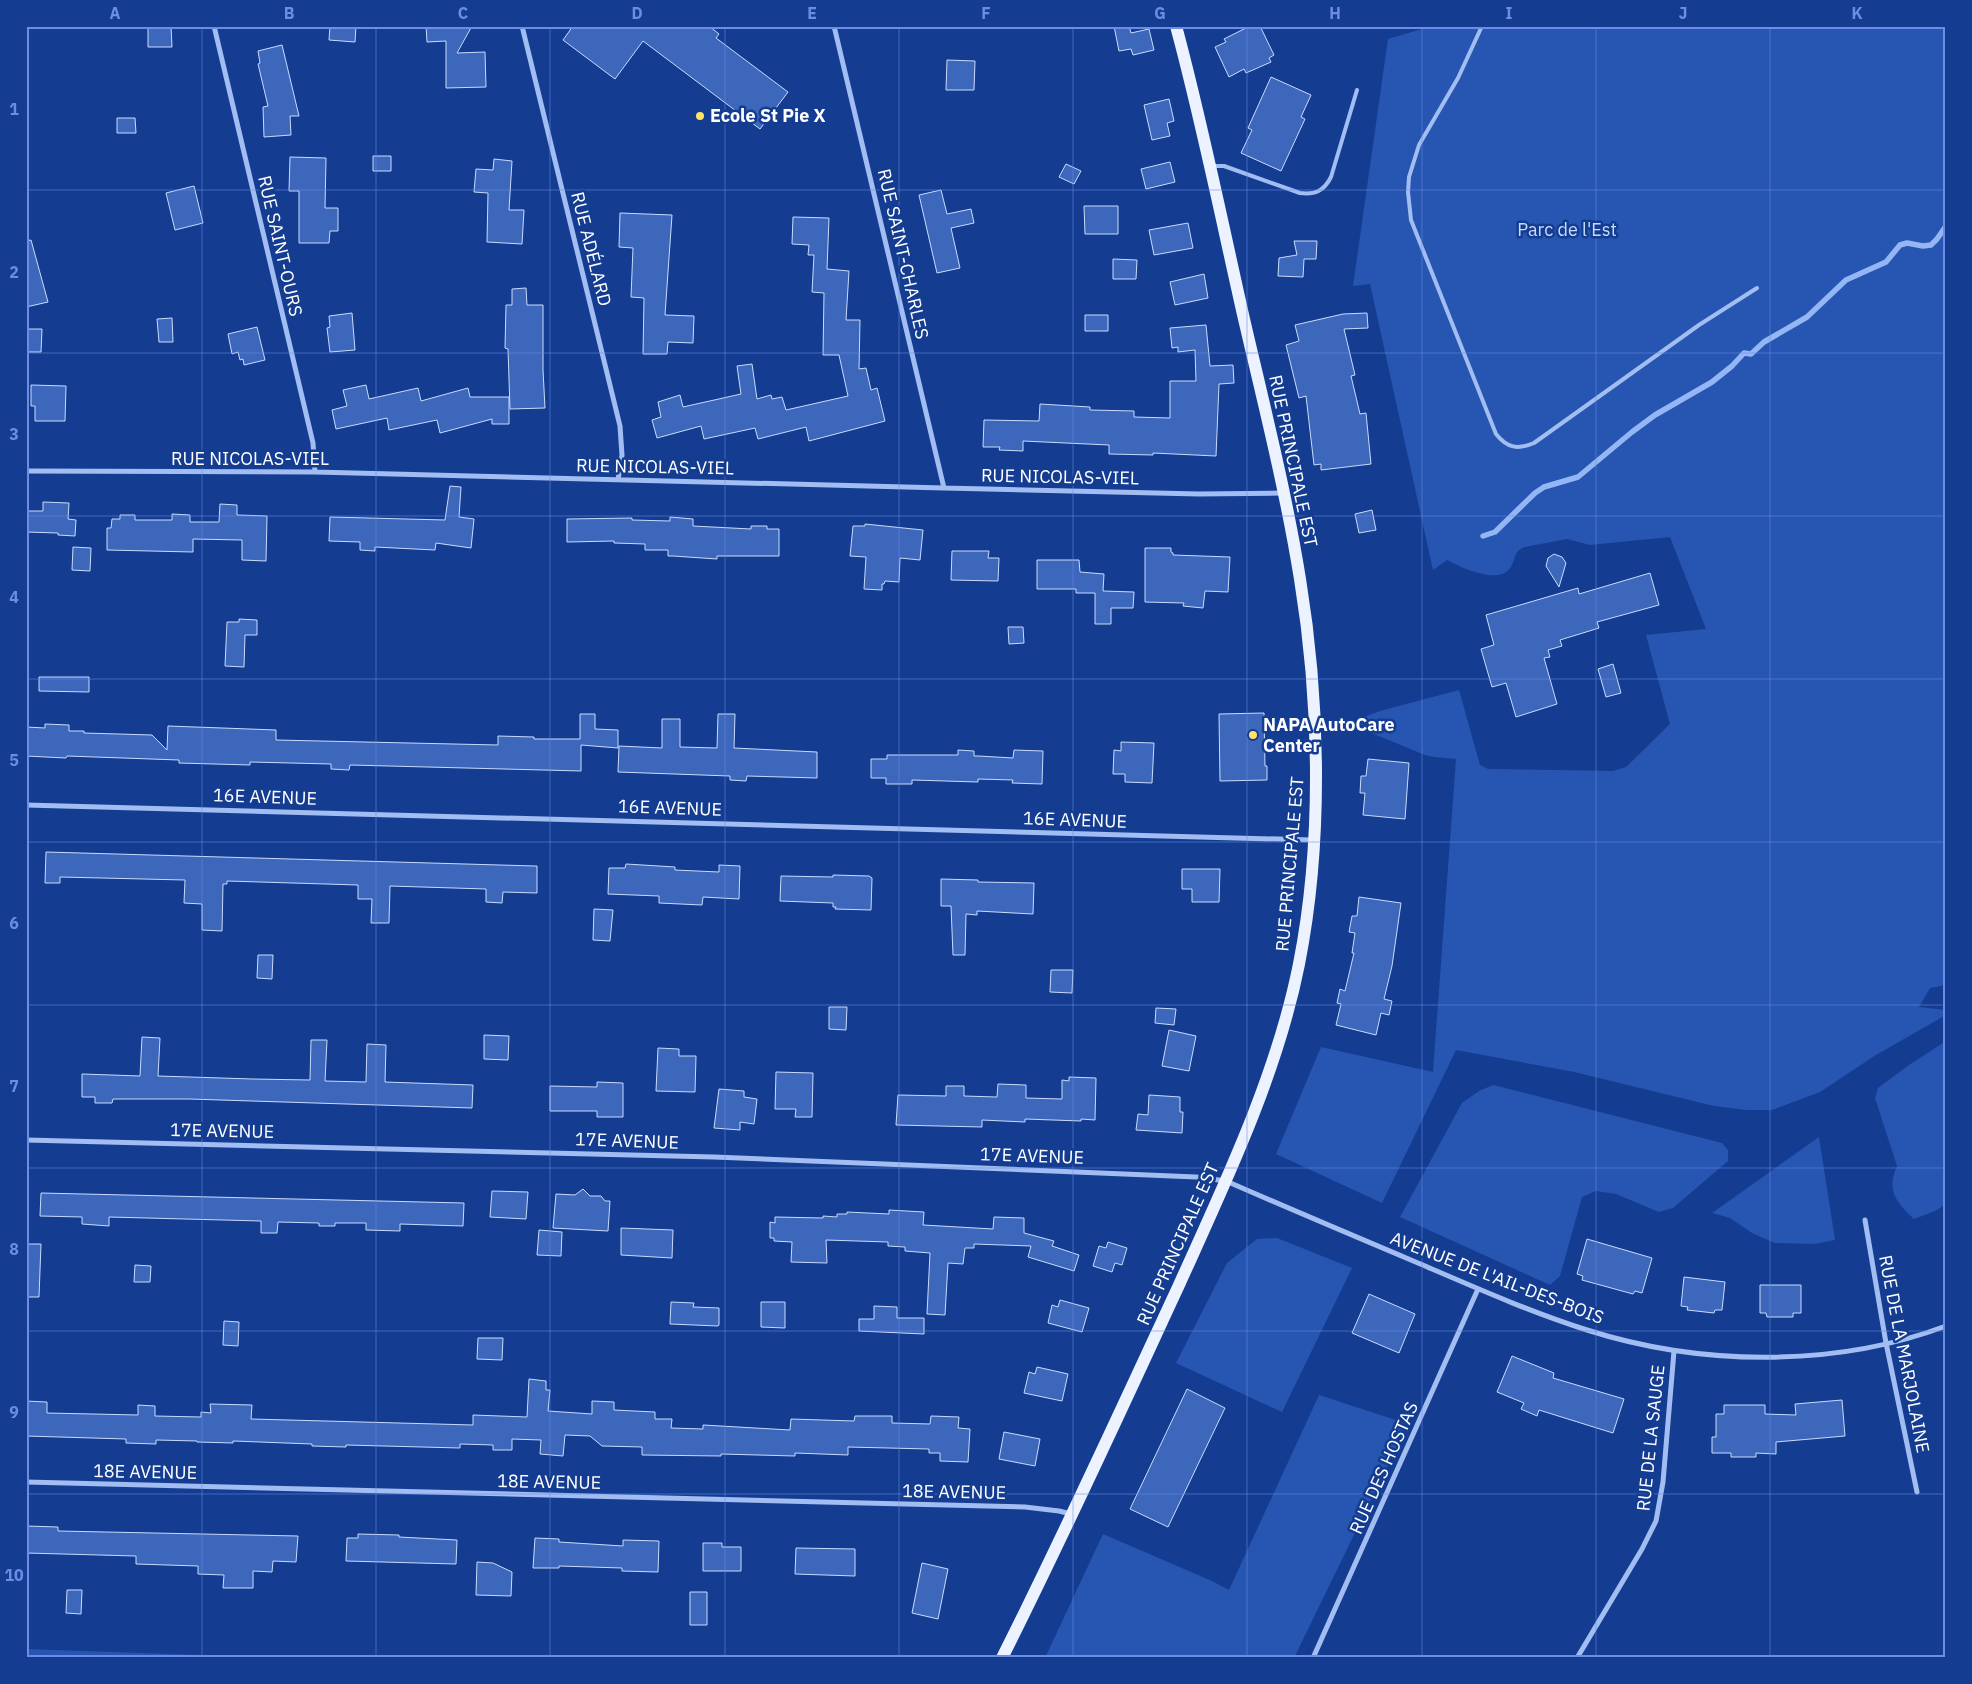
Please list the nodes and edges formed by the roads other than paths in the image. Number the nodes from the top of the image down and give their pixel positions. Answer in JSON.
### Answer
{"nodes":[{"id":1,"x":214,"y":26,"type":"edge"},
{"id":2,"x":522,"y":26,"type":"edge"},
{"id":3,"x":834,"y":26,"type":"edge"},
{"id":4,"x":1176,"y":26,"type":"edge"},
{"id":5,"x":1482,"y":26,"type":"edge"},
{"id":6,"x":1358,"y":90,"type":"dead end"},
{"id":7,"x":1209,"y":166,"type":"junction"},
{"id":8,"x":1757,"y":288,"type":"dead end"},
{"id":9,"x":26,"y":471,"type":"edge"},
{"id":10,"x":315,"y":472,"type":"junction"},
{"id":11,"x":618,"y":480,"type":"junction"},
{"id":12,"x":944,"y":488,"type":"junction"},
{"id":13,"x":1283,"y":493,"type":"junction"},
{"id":14,"x":26,"y":805,"type":"edge"},
{"id":15,"x":1313,"y":840,"type":"junction"},
{"id":16,"x":26,"y":1140,"type":"edge"},
{"id":17,"x":1226,"y":1181,"type":"junction"},
{"id":18,"x":1865,"y":1220,"type":"dead end"},
{"id":19,"x":1478,"y":1289,"type":"junction"},
{"id":20,"x":1946,"y":1326,"type":"edge"},
{"id":21,"x":1886,"y":1343,"type":"junction"},
{"id":22,"x":1674,"y":1351,"type":"junction"},
{"id":23,"x":26,"y":1482,"type":"edge"},
{"id":24,"x":1918,"y":1492,"type":"dead end"},
{"id":25,"x":1071,"y":1514,"type":"junction"},
{"id":26,"x":1002,"y":1658,"type":"edge"},
{"id":27,"x":1313,"y":1658,"type":"edge"},
{"id":28,"x":1577,"y":1658,"type":"edge"}],
"edges":[{"from":1,"to":10,"type":"street","name":"RUE SAINT-OURS"},
{"from":2,"to":11,"type":"street","name":"RUE ADÉLARD"},
{"from":3,"to":12,"type":"street","name":"RUE SAINT-CHARLES"},
{"from":4,"to":7,"type":"main road","name":"RUE PRINCIPALE EST"},
{"from":5,"to":8,"type":"lane"},
{"from":6,"to":7,"type":"lane"},
{"from":7,"to":13,"type":"main road","name":"RUE PRINCIPALE EST"},
{"from":9,"to":10,"type":"street","name":"RUE NICOLAS-VIEL"},
{"from":10,"to":11,"type":"street","name":"RUE NICOLAS-VIEL"},
{"from":11,"to":12,"type":"street","name":"RUE NICOLAS-VIEL"},
{"from":12,"to":13,"type":"street","name":"RUE NICOLAS-VIEL"},
{"from":13,"to":15,"type":"main road","name":"RUE PRINCIPALE EST"},
{"from":14,"to":15,"type":"street","name":"16E AVENUE"},
{"from":15,"to":17,"type":"main road","name":"RUE PRINCIPALE EST"},
{"from":16,"to":17,"type":"street","name":"17E AVENUE"},
{"from":17,"to":19,"type":"street","name":"AVENUE DE L'AIL-DES-BOIS"},
{"from":17,"to":25,"type":"main road","name":"RUE PRINCIPALE EST"},
{"from":18,"to":21,"type":"street","name":"RUE DE LA MARJOLAINE"},
{"from":19,"to":22,"type":"street","name":"AVENUE DE L'AIL-DES-BOIS"},
{"from":19,"to":27,"type":"street","name":"RUE DES HOSTAS"},
{"from":20,"to":21,"type":"street","name":"AVENUE DE L'AIL-DES-BOIS"},
{"from":21,"to":22,"type":"street","name":"AVENUE DE L'AIL-DES-BOIS"},
{"from":21,"to":24,"type":"street","name":"RUE DE LA MARJOLAINE"},
{"from":22,"to":28,"type":"street","name":"RUE DE LA SAUGE"},
{"from":23,"to":25,"type":"street","name":"18E AVENUE"},
{"from":25,"to":26,"type":"main road","name":"RUE PRINCIPALE EST"}]}
